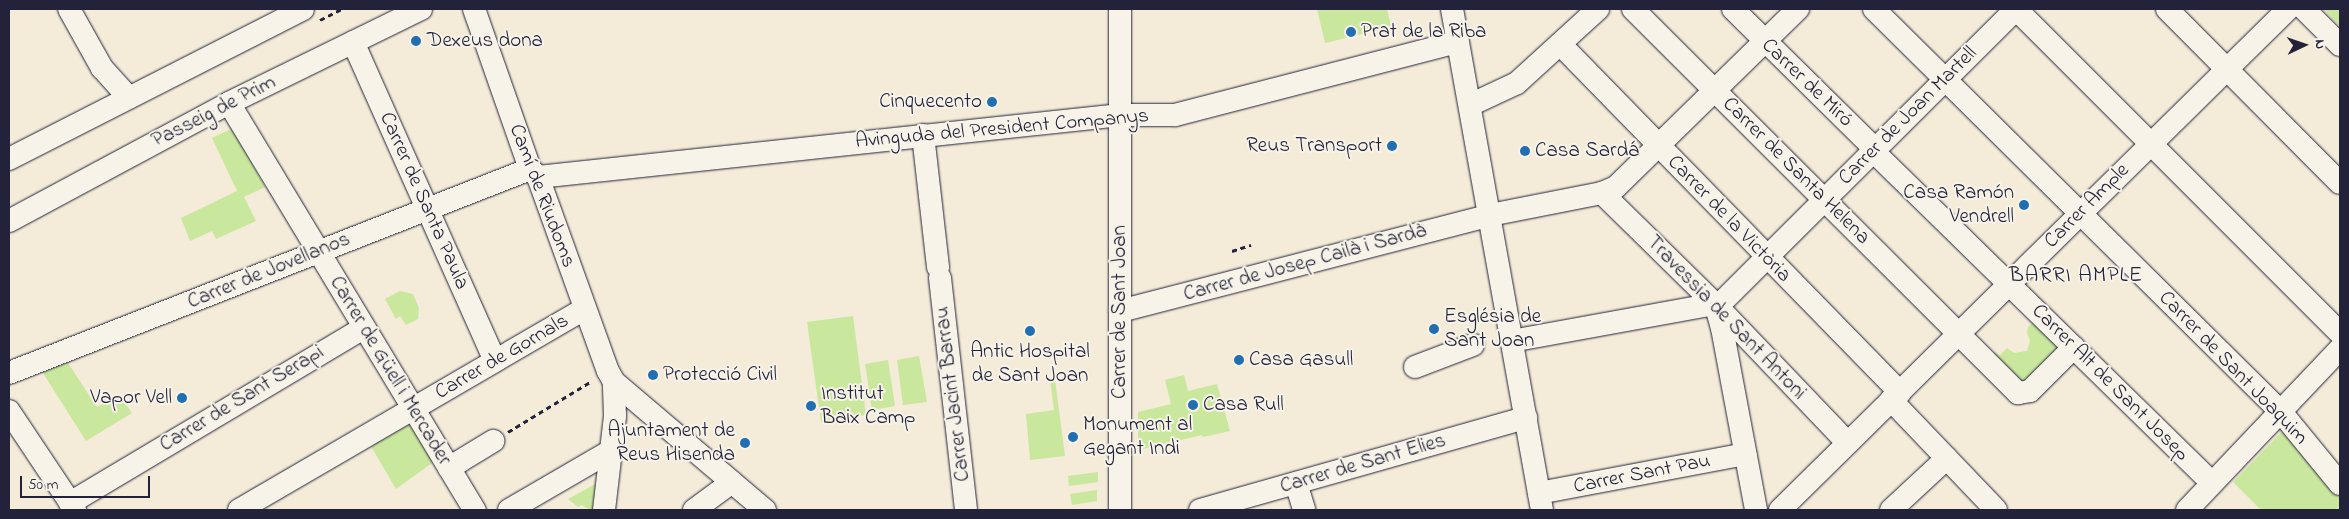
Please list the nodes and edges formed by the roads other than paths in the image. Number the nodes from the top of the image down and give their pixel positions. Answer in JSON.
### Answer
{"nodes":[{"id":1,"x":69,"y":9,"type":"edge"},
{"id":2,"x":303,"y":9,"type":"edge"},
{"id":3,"x":421,"y":9,"type":"edge"},
{"id":4,"x":474,"y":9,"type":"edge"},
{"id":5,"x":1120,"y":9,"type":"edge"},
{"id":6,"x":1452,"y":9,"type":"edge"},
{"id":7,"x":1598,"y":9,"type":"edge"},
{"id":8,"x":1633,"y":9,"type":"edge"},
{"id":9,"x":1732,"y":9,"type":"edge"},
{"id":10,"x":1798,"y":9,"type":"edge"},
{"id":11,"x":1874,"y":9,"type":"edge"},
{"id":12,"x":2016,"y":9,"type":"edge"},
{"id":13,"x":2167,"y":9,"type":"edge"},
{"id":14,"x":2288,"y":9,"type":"edge"},
{"id":15,"x":2304,"y":9,"type":"edge"},
{"id":16,"x":277,"y":15,"type":"edge"},
{"id":17,"x":353,"y":42,"type":"junction"},
{"id":18,"x":1458,"y":42,"type":"junction"},
{"id":19,"x":1765,"y":42,"type":"junction"},
{"id":20,"x":1560,"y":44,"type":"junction"},
{"id":21,"x":2340,"y":45,"type":"edge"},
{"id":22,"x":2227,"y":69,"type":"junction"},
{"id":23,"x":1946,"y":79,"type":"junction"},
{"id":24,"x":1715,"y":91,"type":"junction"},
{"id":25,"x":129,"y":98,"type":"junction"},
{"id":26,"x":229,"y":103,"type":"junction"},
{"id":27,"x":1470,"y":106,"type":"junction"},
{"id":28,"x":1121,"y":115,"type":"junction"},
{"id":29,"x":923,"y":135,"type":"junction"},
{"id":30,"x":2151,"y":143,"type":"junction"},
{"id":31,"x":1659,"y":147,"type":"junction"},
{"id":32,"x":1873,"y":151,"type":"junction"},
{"id":33,"x":9,"y":159,"type":"edge"},
{"id":34,"x":534,"y":173,"type":"junction"},
{"id":35,"x":2340,"y":183,"type":"edge"},
{"id":36,"x":1602,"y":193,"type":"junction"},
{"id":37,"x":1825,"y":198,"type":"junction"},
{"id":38,"x":427,"y":208,"type":"junction"},
{"id":39,"x":2081,"y":212,"type":"junction"},
{"id":40,"x":1490,"y":215,"type":"junction"},
{"id":41,"x":9,"y":220,"type":"edge"},
{"id":42,"x":318,"y":252,"type":"junction"},
{"id":43,"x":1766,"y":257,"type":"junction"},
{"id":44,"x":2009,"y":283,"type":"junction"},
{"id":45,"x":1715,"y":304,"type":"junction"},
{"id":46,"x":585,"y":309,"type":"junction"},
{"id":47,"x":1120,"y":311,"type":"junction"},
{"id":48,"x":364,"y":328,"type":"junction"},
{"id":49,"x":1959,"y":332,"type":"junction"},
{"id":50,"x":2340,"y":333,"type":"edge"},
{"id":51,"x":1512,"y":341,"type":"junction"},
{"id":52,"x":1473,"y":345,"type":"dead end"},
{"id":53,"x":2074,"y":347,"type":"junction"},
{"id":54,"x":2340,"y":349,"type":"edge"},
{"id":55,"x":495,"y":360,"type":"junction"},
{"id":56,"x":1415,"y":367,"type":"dead end"},
{"id":57,"x":9,"y":373,"type":"edge"},
{"id":58,"x":611,"y":377,"type":"junction"},
{"id":59,"x":1895,"y":396,"type":"junction"},
{"id":60,"x":413,"y":409,"type":"junction"},
{"id":61,"x":9,"y":411,"type":"edge"},
{"id":62,"x":2281,"y":412,"type":"junction"},
{"id":63,"x":1526,"y":418,"type":"junction"},
{"id":64,"x":493,"y":441,"type":"road end"},
{"id":65,"x":1848,"y":443,"type":"junction"},
{"id":66,"x":612,"y":450,"type":"junction"},
{"id":67,"x":1745,"y":454,"type":"junction"},
{"id":68,"x":1947,"y":458,"type":"junction"},
{"id":69,"x":449,"y":468,"type":"junction"},
{"id":70,"x":732,"y":482,"type":"junction"},
{"id":71,"x":2212,"y":483,"type":"junction"},
{"id":72,"x":1296,"y":484,"type":"junction"},
{"id":73,"x":2340,"y":484,"type":"edge"},
{"id":74,"x":1540,"y":506,"type":"edge"},
{"id":75,"x":73,"y":507,"type":"edge"},
{"id":76,"x":239,"y":510,"type":"edge"},
{"id":77,"x":475,"y":510,"type":"edge"},
{"id":78,"x":509,"y":510,"type":"edge"},
{"id":79,"x":604,"y":510,"type":"edge"},
{"id":80,"x":694,"y":510,"type":"edge"},
{"id":81,"x":765,"y":510,"type":"edge"},
{"id":82,"x":966,"y":510,"type":"edge"},
{"id":83,"x":1117,"y":510,"type":"edge"},
{"id":84,"x":1200,"y":510,"type":"edge"},
{"id":85,"x":1304,"y":510,"type":"edge"},
{"id":86,"x":1756,"y":510,"type":"edge"},
{"id":87,"x":1780,"y":510,"type":"edge"},
{"id":88,"x":1891,"y":510,"type":"edge"},
{"id":89,"x":1996,"y":510,"type":"edge"},
{"id":90,"x":2187,"y":510,"type":"edge"}],
"edges":[{"from":1,"to":25,"type":"street"},
{"from":2,"to":16,"type":"street"},
{"from":3,"to":17,"type":"street","name":"Passeig de Prim"},
{"from":4,"to":34,"type":"street","name":"Camí de Riudoms"},
{"from":5,"to":28,"type":"street","name":"Carrer de Sant Joan"},
{"from":6,"to":18,"type":"street"},
{"from":7,"to":20,"type":"street"},
{"from":8,"to":24,"type":"street","name":"Carrer de Santa Helena"},
{"from":9,"to":19,"type":"street","name":"Carrer de Miró"},
{"from":10,"to":19,"type":"street","name":"Carrer de Josep Cailà i Sardà"},
{"from":11,"to":23,"type":"street","name":"Carrer de Sant Joaquim"},
{"from":12,"to":23,"type":"street","name":"Carrer de Joan Martell"},
{"from":12,"to":30,"type":"street"},
{"from":13,"to":22,"type":"street"},
{"from":14,"to":22,"type":"street","name":"Carrer Ample"},
{"from":15,"to":21,"type":"street"},
{"from":16,"to":25,"type":"street"},
{"from":17,"to":26,"type":"street","name":"Passeig de Prim"},
{"from":17,"to":38,"type":"street","name":"Carrer de Santa Paula"},
{"from":18,"to":27,"type":"street"},
{"from":18,"to":28,"type":"street","name":"Avinguda del President Companys"},
{"from":19,"to":24,"type":"street","name":"Carrer de Josep Cailà i Sardà"},
{"from":19,"to":32,"type":"street","name":"Carrer de Miró"},
{"from":20,"to":27,"type":"street"},
{"from":20,"to":31,"type":"street","name":"Carrer de la Victòria"},
{"from":22,"to":30,"type":"street","name":"Carrer Ample"},
{"from":22,"to":35,"type":"street"},
{"from":23,"to":32,"type":"street","name":"Carrer de Joan Martell"},
{"from":23,"to":39,"type":"street","name":"Carrer de Sant Joaquim"},
{"from":24,"to":31,"type":"street","name":"Carrer de Josep Cailà i Sardà"},
{"from":24,"to":37,"type":"street","name":"Carrer de Santa Helena"},
{"from":25,"to":33,"type":"street"},
{"from":26,"to":41,"type":"street","name":"Passeig de Prim"},
{"from":26,"to":42,"type":"street","name":"Carrer de Güell i Mercader"},
{"from":27,"to":40,"type":"street"},
{"from":28,"to":29,"type":"street","name":"Avinguda del President Companys"},
{"from":28,"to":47,"type":"street","name":"Carrer de Sant Joan"},
{"from":29,"to":34,"type":"street","name":"Avinguda del President Companys"},
{"from":29,"to":82,"type":"street","name":"Carrer Jacint Barrau"},
{"from":30,"to":39,"type":"street","name":"Carrer Ample"},
{"from":30,"to":50,"type":"street"},
{"from":31,"to":36,"type":"street","name":"Carrer de Josep Cailà i Sardà"},
{"from":31,"to":43,"type":"street","name":"Carrer de la Victòria"},
{"from":32,"to":37,"type":"street","name":"Carrer de Joan Martell"},
{"from":32,"to":44,"type":"street","name":"Carrer de Miró"},
{"from":34,"to":38,"type":"street","name":"Carrer de Jovellanos"},
{"from":34,"to":46,"type":"street","name":"Camí de Riudoms"},
{"from":36,"to":40,"type":"street","name":"Carrer de Josep Cailà i Sardà"},
{"from":36,"to":45,"type":"street","name":"Travessia de Sant Antoni"},
{"from":37,"to":43,"type":"street","name":"Carrer de Joan Martell"},
{"from":37,"to":49,"type":"street","name":"Carrer de Santa Helena"},
{"from":38,"to":42,"type":"street","name":"Carrer de Jovellanos"},
{"from":38,"to":55,"type":"street","name":"Carrer de Santa Paula"},
{"from":39,"to":44,"type":"street","name":"Carrer Ample"},
{"from":39,"to":62,"type":"street","name":"Carrer de Sant Joaquim"},
{"from":40,"to":47,"type":"street","name":"Carrer de Josep Cailà i Sardà"},
{"from":40,"to":51,"type":"street"},
{"from":42,"to":48,"type":"street","name":"Carrer de Güell i Mercader"},
{"from":42,"to":57,"type":"street","name":"Carrer de Jovellanos"},
{"from":43,"to":45,"type":"street","name":"Carrer de Joan Martell"},
{"from":43,"to":59,"type":"street","name":"Carrer de la Victòria"},
{"from":44,"to":49,"type":"street","name":"Carrer Ample"},
{"from":44,"to":53,"type":"street","name":"Carrer Alt de Sant Josep"},
{"from":45,"to":51,"type":"street"},
{"from":45,"to":65,"type":"street","name":"Travessia de Sant Antoni"},
{"from":45,"to":67,"type":"street"},
{"from":46,"to":55,"type":"street","name":"Carrer de Gornals"},
{"from":46,"to":58,"type":"street","name":"Camí de Riudoms"},
{"from":47,"to":83,"type":"street","name":"Carrer de Sant Joan"},
{"from":48,"to":60,"type":"street","name":"Carrer de Güell i Mercader"},
{"from":48,"to":75,"type":"street","name":"Carrer de Sant Serapi"},
{"from":49,"to":53,"type":"street","name":"Carrer de Santa Helena"},
{"from":49,"to":59,"type":"street","name":"Carrer Ample"},
{"from":51,"to":63,"type":"street"},
{"from":52,"to":56,"type":"street"},
{"from":53,"to":71,"type":"street","name":"Carrer Alt de Sant Josep"},
{"from":54,"to":62,"type":"street"},
{"from":55,"to":60,"type":"street","name":"Carrer de Gornals"},
{"from":58,"to":66,"type":"street"},
{"from":58,"to":70,"type":"street"},
{"from":59,"to":65,"type":"street","name":"Carrer Ample"},
{"from":59,"to":68,"type":"street","name":"Carrer de la Victòria"},
{"from":60,"to":69,"type":"street","name":"Carrer de Güell i Mercader"},
{"from":60,"to":76,"type":"street","name":"Carrer de Gornals"},
{"from":61,"to":75,"type":"street"},
{"from":62,"to":71,"type":"street"},
{"from":62,"to":73,"type":"street","name":"Carrer de Sant Joaquim"},
{"from":63,"to":72,"type":"street","name":"Carrer de Sant Elies"},
{"from":63,"to":74,"type":"street"},
{"from":64,"to":69,"type":"street"},
{"from":65,"to":87,"type":"street","name":"Carrer Ample"},
{"from":66,"to":78,"type":"street"},
{"from":66,"to":79,"type":"street"},
{"from":67,"to":74,"type":"street","name":"Carrer Sant Pau"},
{"from":67,"to":86,"type":"street"},
{"from":68,"to":88,"type":"street"},
{"from":68,"to":89,"type":"street","name":"Carrer de la Victòria"},
{"from":69,"to":77,"type":"street","name":"Carrer de Güell i Mercader"},
{"from":70,"to":80,"type":"street"},
{"from":70,"to":81,"type":"street"},
{"from":71,"to":90,"type":"street"},
{"from":72,"to":84,"type":"street","name":"Carrer de Sant Elies"},
{"from":72,"to":85,"type":"street"}]}
